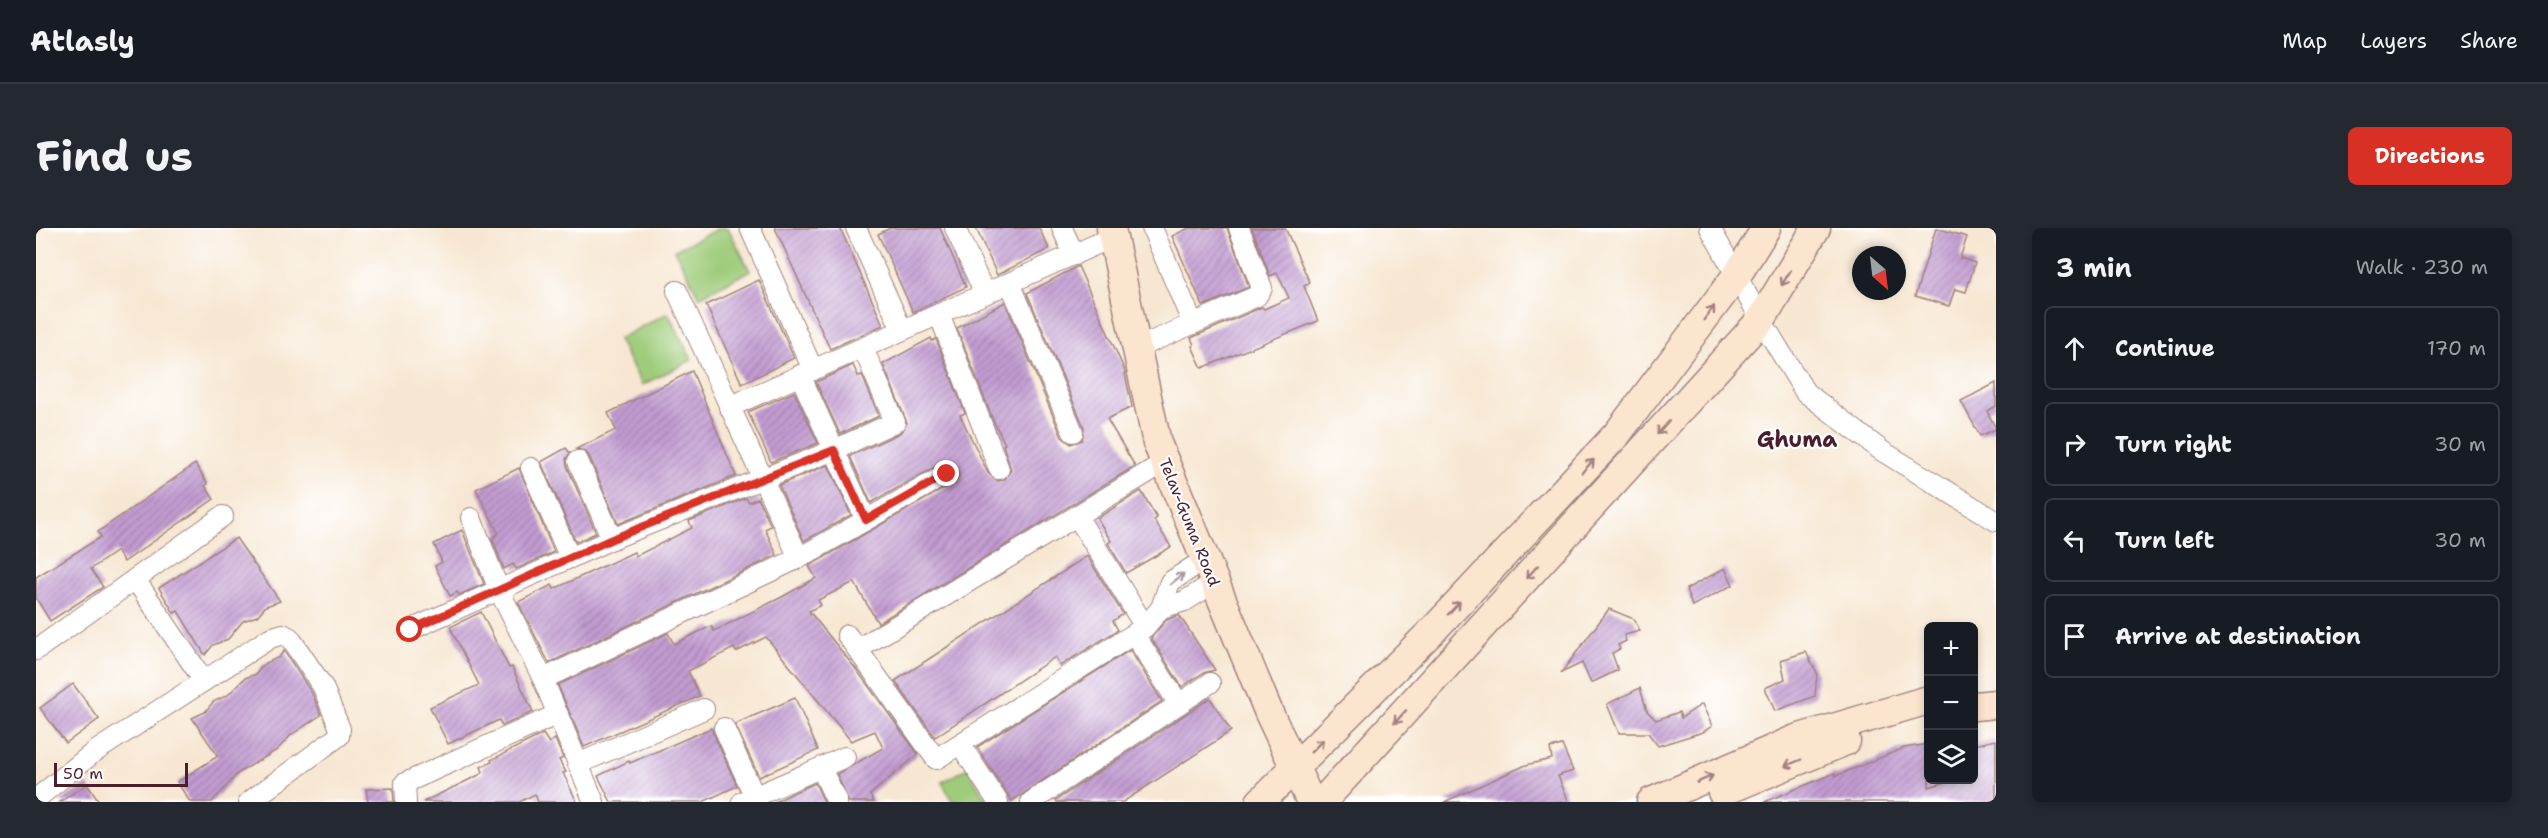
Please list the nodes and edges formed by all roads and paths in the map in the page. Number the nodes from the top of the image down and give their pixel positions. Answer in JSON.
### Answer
{"nodes":[{"id":1,"x":750,"y":228,"type":"edge"},
{"id":2,"x":856,"y":228,"type":"edge"},
{"id":3,"x":955,"y":228,"type":"edge"},
{"id":4,"x":1062,"y":228,"type":"edge"},
{"id":5,"x":1152,"y":228,"type":"edge"},
{"id":6,"x":1239,"y":228,"type":"edge"},
{"id":7,"x":1710,"y":228,"type":"edge"},
{"id":8,"x":1766,"y":228,"type":"edge"},
{"id":9,"x":1816,"y":228,"type":"edge"},
{"id":10,"x":1112,"y":233,"type":"edge"},
{"id":11,"x":1074,"y":255,"type":"junction"},
{"id":12,"x":1737,"y":275,"type":"junction"},
{"id":13,"x":1010,"y":283,"type":"junction"},
{"id":14,"x":677,"y":291,"type":"dead end"},
{"id":15,"x":986,"y":294,"type":"junction"},
{"id":16,"x":939,"y":314,"type":"junction"},
{"id":17,"x":1761,"y":320,"type":"junction"},
{"id":18,"x":1193,"y":324,"type":"junction"},
{"id":19,"x":903,"y":330,"type":"junction"},
{"id":20,"x":863,"y":348,"type":"junction"},
{"id":21,"x":1137,"y":348,"type":"junction"},
{"id":22,"x":807,"y":372,"type":"junction"},
{"id":23,"x":729,"y":406,"type":"junction"},
{"id":24,"x":1073,"y":432,"type":"dead end"},
{"id":25,"x":834,"y":450,"type":"junction"},
{"id":26,"x":578,"y":461,"type":"dead end"},
{"id":27,"x":1165,"y":462,"type":"junction"},
{"id":28,"x":531,"y":468,"type":"dead end"},
{"id":29,"x":999,"y":469,"type":"dead end"},
{"id":30,"x":947,"y":474,"type":"dead end"},
{"id":31,"x":762,"y":478,"type":"junction"},
{"id":32,"x":223,"y":516,"type":"dead end"},
{"id":33,"x":1077,"y":516,"type":"junction"},
{"id":34,"x":471,"y":518,"type":"dead end"},
{"id":35,"x":866,"y":520,"type":"junction"},
{"id":36,"x":1996,"y":521,"type":"edge"},
{"id":37,"x":612,"y":539,"type":"junction"},
{"id":38,"x":570,"y":558,"type":"junction"},
{"id":39,"x":799,"y":558,"type":"junction"},
{"id":40,"x":1210,"y":570,"type":"junction"},
{"id":41,"x":135,"y":579,"type":"junction"},
{"id":42,"x":499,"y":590,"type":"junction"},
{"id":43,"x":410,"y":630,"type":"dead end"},
{"id":44,"x":1140,"y":630,"type":"junction"},
{"id":45,"x":36,"y":650,"type":"edge"},
{"id":46,"x":543,"y":678,"type":"junction"},
{"id":47,"x":204,"y":681,"type":"junction"},
{"id":48,"x":1210,"y":683,"type":"dead end"},
{"id":49,"x":1924,"y":701,"type":"edge"},
{"id":50,"x":1179,"y":704,"type":"junction"},
{"id":51,"x":704,"y":709,"type":"dead end"},
{"id":52,"x":558,"y":714,"type":"junction"},
{"id":53,"x":1924,"y":719,"type":"edge"},
{"id":54,"x":724,"y":728,"type":"dead end"},
{"id":55,"x":960,"y":744,"type":"junction"},
{"id":56,"x":845,"y":757,"type":"dead end"},
{"id":57,"x":578,"y":764,"type":"junction"},
{"id":58,"x":821,"y":768,"type":"junction"},
{"id":59,"x":1295,"y":768,"type":"junction"},
{"id":60,"x":36,"y":799,"type":"edge"},
{"id":61,"x":751,"y":800,"type":"edge"},
{"id":62,"x":249,"y":802,"type":"edge"},
{"id":63,"x":406,"y":802,"type":"edge"},
{"id":64,"x":594,"y":802,"type":"edge"},
{"id":65,"x":837,"y":802,"type":"edge"},
{"id":66,"x":999,"y":802,"type":"edge"},
{"id":67,"x":1031,"y":802,"type":"edge"},
{"id":68,"x":1260,"y":802,"type":"edge"},
{"id":69,"x":1311,"y":802,"type":"edge"},
{"id":70,"x":1323,"y":802,"type":"edge"},
{"id":71,"x":1651,"y":802,"type":"edge"},
{"id":72,"x":1699,"y":802,"type":"edge"}],
"edges":[{"from":1,"to":22,"type":"street"},
{"from":2,"to":19,"type":"street"},
{"from":3,"to":15,"type":"street"},
{"from":4,"to":11,"type":"street"},
{"from":5,"to":18,"type":"street"},
{"from":6,"to":18,"type":"street"},
{"from":7,"to":12,"type":"street"},
{"from":8,"to":12,"type":"street"},
{"from":9,"to":17,"type":"street","one_way":true},
{"from":10,"to":11,"type":"street"},
{"from":10,"to":21,"type":"street","name":"Telav-Guma Road"},
{"from":11,"to":13,"type":"street"},
{"from":12,"to":17,"type":"street"},
{"from":59,"to":12,"type":"street","one_way":true},
{"from":13,"to":15,"type":"street"},
{"from":13,"to":24,"type":"street"},
{"from":14,"to":23,"type":"street"},
{"from":15,"to":16,"type":"street"},
{"from":16,"to":19,"type":"street"},
{"from":16,"to":29,"type":"street"},
{"from":17,"to":36,"type":"street"},
{"from":17,"to":70,"type":"street","one_way":true},
{"from":18,"to":21,"type":"street"},
{"from":19,"to":20,"type":"street"},
{"from":20,"to":22,"type":"street"},
{"from":20,"to":25,"type":"street"},
{"from":21,"to":27,"type":"street","name":"Telav-Guma Road"},
{"from":22,"to":23,"type":"street"},
{"from":22,"to":25,"type":"street"},
{"from":23,"to":31,"type":"street"},
{"from":25,"to":31,"type":"street"},
{"from":25,"to":35,"type":"street"},
{"from":26,"to":37,"type":"street"},
{"from":27,"to":33,"type":"street"},
{"from":27,"to":40,"type":"street","name":"Telav-Guma Road"},
{"from":28,"to":38,"type":"street"},
{"from":30,"to":35,"type":"street"},
{"from":31,"to":37,"type":"street"},
{"from":31,"to":39,"type":"street"},
{"from":32,"to":41,"type":"street"},
{"from":33,"to":44,"type":"street"},
{"from":33,"to":55,"type":"street"},
{"from":34,"to":42,"type":"street"},
{"from":35,"to":39,"type":"street"},
{"from":37,"to":38,"type":"street"},
{"from":38,"to":42,"type":"street"},
{"from":39,"to":46,"type":"street"},
{"from":40,"to":44,"type":"street"},
{"from":40,"to":59,"type":"street","name":"Telav-Guma Road"},
{"from":41,"to":45,"type":"street"},
{"from":41,"to":47,"type":"street"},
{"from":42,"to":43,"type":"street"},
{"from":42,"to":46,"type":"street"},
{"from":44,"to":50,"type":"street"},
{"from":44,"to":55,"type":"street"},
{"from":46,"to":52,"type":"street"},
{"from":47,"to":60,"type":"street"},
{"from":47,"to":62,"type":"street"},
{"from":48,"to":50,"type":"street"},
{"from":71,"to":49,"type":"street","one_way":true},
{"from":50,"to":67,"type":"street"},
{"from":51,"to":57,"type":"street"},
{"from":52,"to":57,"type":"street"},
{"from":52,"to":63,"type":"street"},
{"from":53,"to":72,"type":"street","one_way":true},
{"from":54,"to":61,"type":"street"},
{"from":55,"to":66,"type":"street"},
{"from":56,"to":58,"type":"street"},
{"from":57,"to":64,"type":"street"},
{"from":58,"to":61,"type":"street"},
{"from":58,"to":65,"type":"street"},
{"from":59,"to":68,"type":"street"},
{"from":59,"to":69,"type":"street","name":"Telav-Guma Road"}]}
